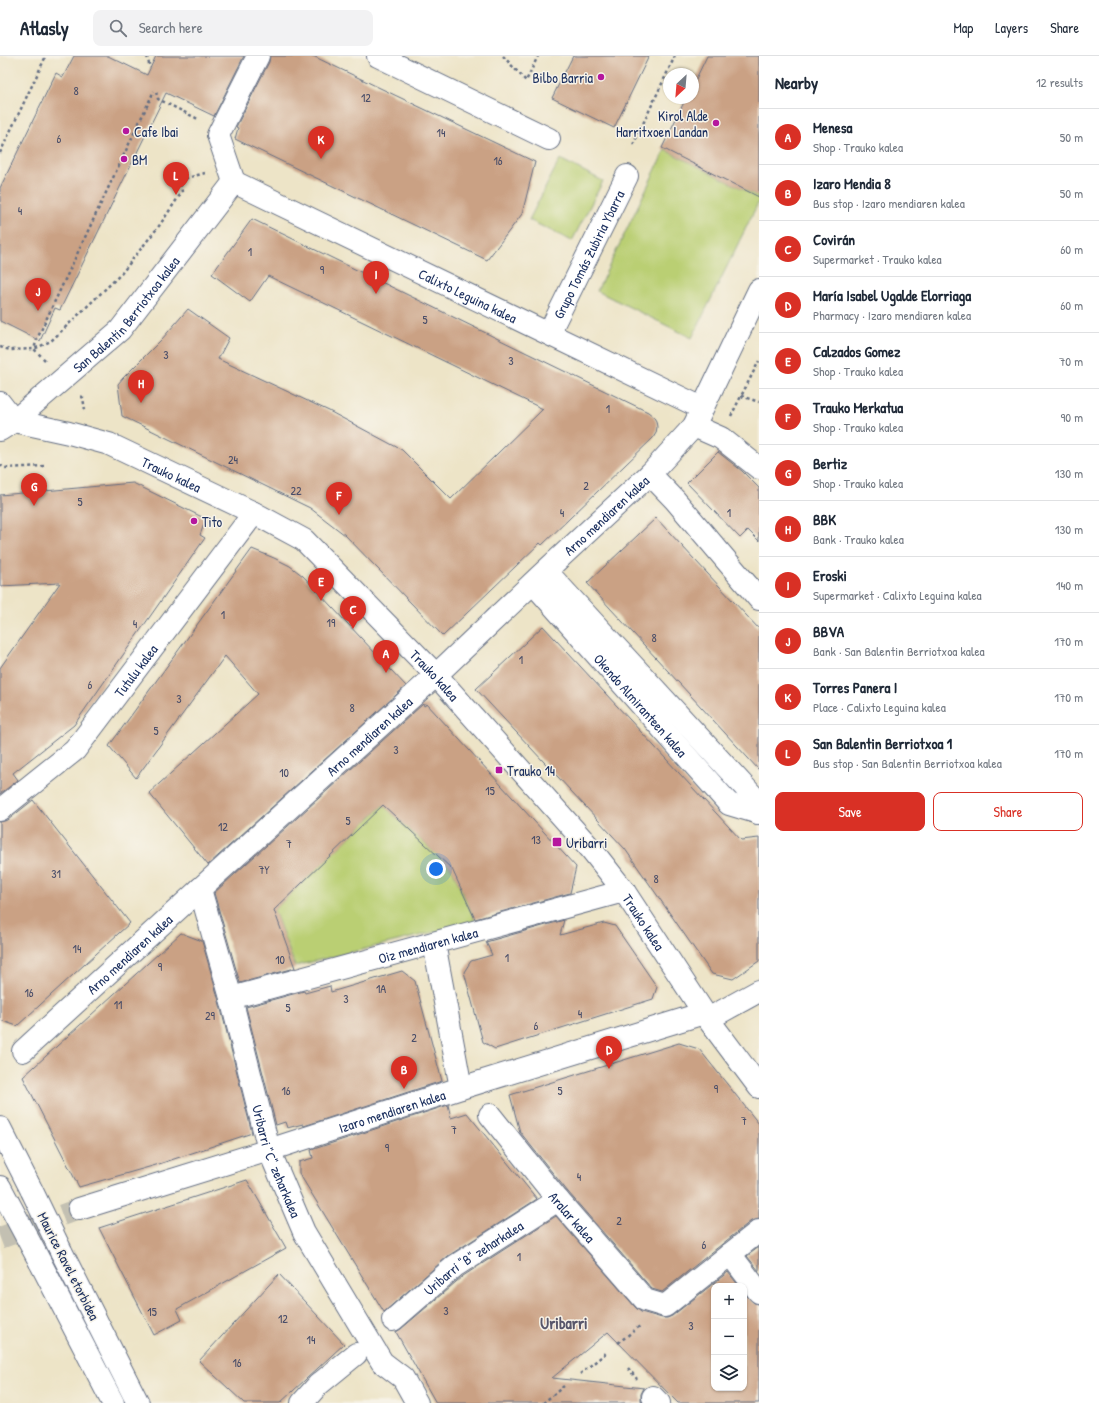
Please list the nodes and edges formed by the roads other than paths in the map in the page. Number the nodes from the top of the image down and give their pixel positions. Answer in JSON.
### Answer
{"nodes":[{"id":1,"x":258,"y":56,"type":"edge"},
{"id":2,"x":378,"y":56,"type":"edge"},
{"id":3,"x":549,"y":139,"type":"dead end"},
{"id":4,"x":231,"y":174,"type":"junction"},
{"id":5,"x":627,"y":176,"type":"dead end"},
{"id":6,"x":759,"y":290,"type":"edge"},
{"id":7,"x":549,"y":333,"type":"junction"},
{"id":8,"x":0,"y":403,"type":"edge"},
{"id":9,"x":698,"y":417,"type":"junction"},
{"id":10,"x":7,"y":425,"type":"edge"},
{"id":11,"x":759,"y":468,"type":"edge"},
{"id":12,"x":650,"y":474,"type":"junction"},
{"id":13,"x":254,"y":514,"type":"junction"},
{"id":14,"x":540,"y":577,"type":"junction"},
{"id":15,"x":759,"y":599,"type":"edge"},
{"id":16,"x":436,"y":675,"type":"junction"},
{"id":17,"x":0,"y":810,"type":"edge"},
{"id":18,"x":758,"y":813,"type":"edge"},
{"id":19,"x":200,"y":889,"type":"junction"},
{"id":20,"x":624,"y":891,"type":"junction"},
{"id":21,"x":434,"y":943,"type":"junction"},
{"id":22,"x":759,"y":991,"type":"edge"},
{"id":23,"x":231,"y":998,"type":"junction"},
{"id":24,"x":706,"y":1016,"type":"junction"},
{"id":25,"x":23,"y":1051,"type":"dead end"},
{"id":26,"x":759,"y":1087,"type":"edge"},
{"id":27,"x":461,"y":1088,"type":"junction"},
{"id":28,"x":490,"y":1116,"type":"dead end"},
{"id":29,"x":0,"y":1128,"type":"edge"},
{"id":30,"x":269,"y":1150,"type":"junction"},
{"id":31,"x":4,"y":1195,"type":"edge"},
{"id":32,"x":558,"y":1200,"type":"junction"},
{"id":33,"x":79,"y":1209,"type":"tunnel mouth"},
{"id":34,"x":759,"y":1231,"type":"edge"},
{"id":35,"x":730,"y":1254,"type":"junction"},
{"id":36,"x":759,"y":1292,"type":"edge"},
{"id":37,"x":393,"y":1320,"type":"dead end"},
{"id":38,"x":356,"y":1354,"type":"dead end"},
{"id":39,"x":113,"y":1403,"type":"edge"},
{"id":40,"x":138,"y":1403,"type":"edge"},
{"id":41,"x":302,"y":1403,"type":"edge"},
{"id":42,"x":417,"y":1403,"type":"edge"}],
"edges":[{"from":1,"to":4,"type":"street"},
{"from":2,"to":3,"type":"street"},
{"from":4,"to":7,"type":"street","name":"Calixto Leguina kalea"},
{"from":4,"to":10,"type":"street","name":"San Balentin Berriotxoa kalea"},
{"from":5,"to":7,"type":"street","name":"Grupo Tomás Zubiria Ybarra"},
{"from":6,"to":9,"type":"street","name":"Arno mendiaren kalea"},
{"from":7,"to":9,"type":"street","name":"Calixto Leguina kalea"},
{"from":8,"to":10,"type":"street"},
{"from":9,"to":11,"type":"street","name":"Calixto Leguina kalea"},
{"from":9,"to":12,"type":"street","name":"Arno mendiaren kalea"},
{"from":10,"to":13,"type":"street","name":"Trauko kalea"},
{"from":12,"to":14,"type":"street","name":"Arno mendiaren kalea"},
{"from":12,"to":15,"type":"street"},
{"from":13,"to":16,"type":"street","name":"Trauko kalea"},
{"from":13,"to":17,"type":"street","name":"Tutulu kalea"},
{"from":14,"to":16,"type":"street","name":"Arno mendiaren kalea"},
{"from":14,"to":18,"type":"street","name":"Okendo Almiranteen kalea"},
{"from":16,"to":19,"type":"street","name":"Arno mendiaren kalea"},
{"from":16,"to":20,"type":"street","name":"Trauko kalea"},
{"from":19,"to":23,"type":"street","name":"Uribarri \"C\" zeharkalea"},
{"from":19,"to":25,"type":"street","name":"Arno mendiaren kalea"},
{"from":20,"to":21,"type":"street","name":"Oiz mendiaren kalea"},
{"from":20,"to":24,"type":"street","name":"Trauko kalea"},
{"from":21,"to":23,"type":"street","name":"Oiz mendiaren kalea"},
{"from":21,"to":27,"type":"street"},
{"from":22,"to":24,"type":"street","name":"Izaro mendiaren kalea"},
{"from":23,"to":30,"type":"street","name":"Uribarri \"C\" zeharkalea"},
{"from":24,"to":26,"type":"street","name":"Trauko kalea"},
{"from":24,"to":27,"type":"street","name":"Izaro mendiaren kalea"},
{"from":27,"to":30,"type":"street","name":"Izaro mendiaren kalea"},
{"from":28,"to":32,"type":"street","name":"Aralar kalea"},
{"from":29,"to":40,"type":"street","name":"Maurice Ravel etorbidea","bridge":true},
{"from":30,"to":33,"type":"street","name":"Izaro mendiaren kalea"},
{"from":30,"to":42,"type":"street","name":"Uribarri \"C\" zeharkalea"},
{"from":31,"to":39,"type":"street","name":"Maurice Ravel etorbidea","bridge":true},
{"from":32,"to":35,"type":"street","name":"Aralar kalea"},
{"from":32,"to":37,"type":"street","name":"Uribarri \"B\" zeharkalea"},
{"from":34,"to":35,"type":"street"},
{"from":35,"to":36,"type":"street"},
{"from":38,"to":41,"type":"street"}]}
